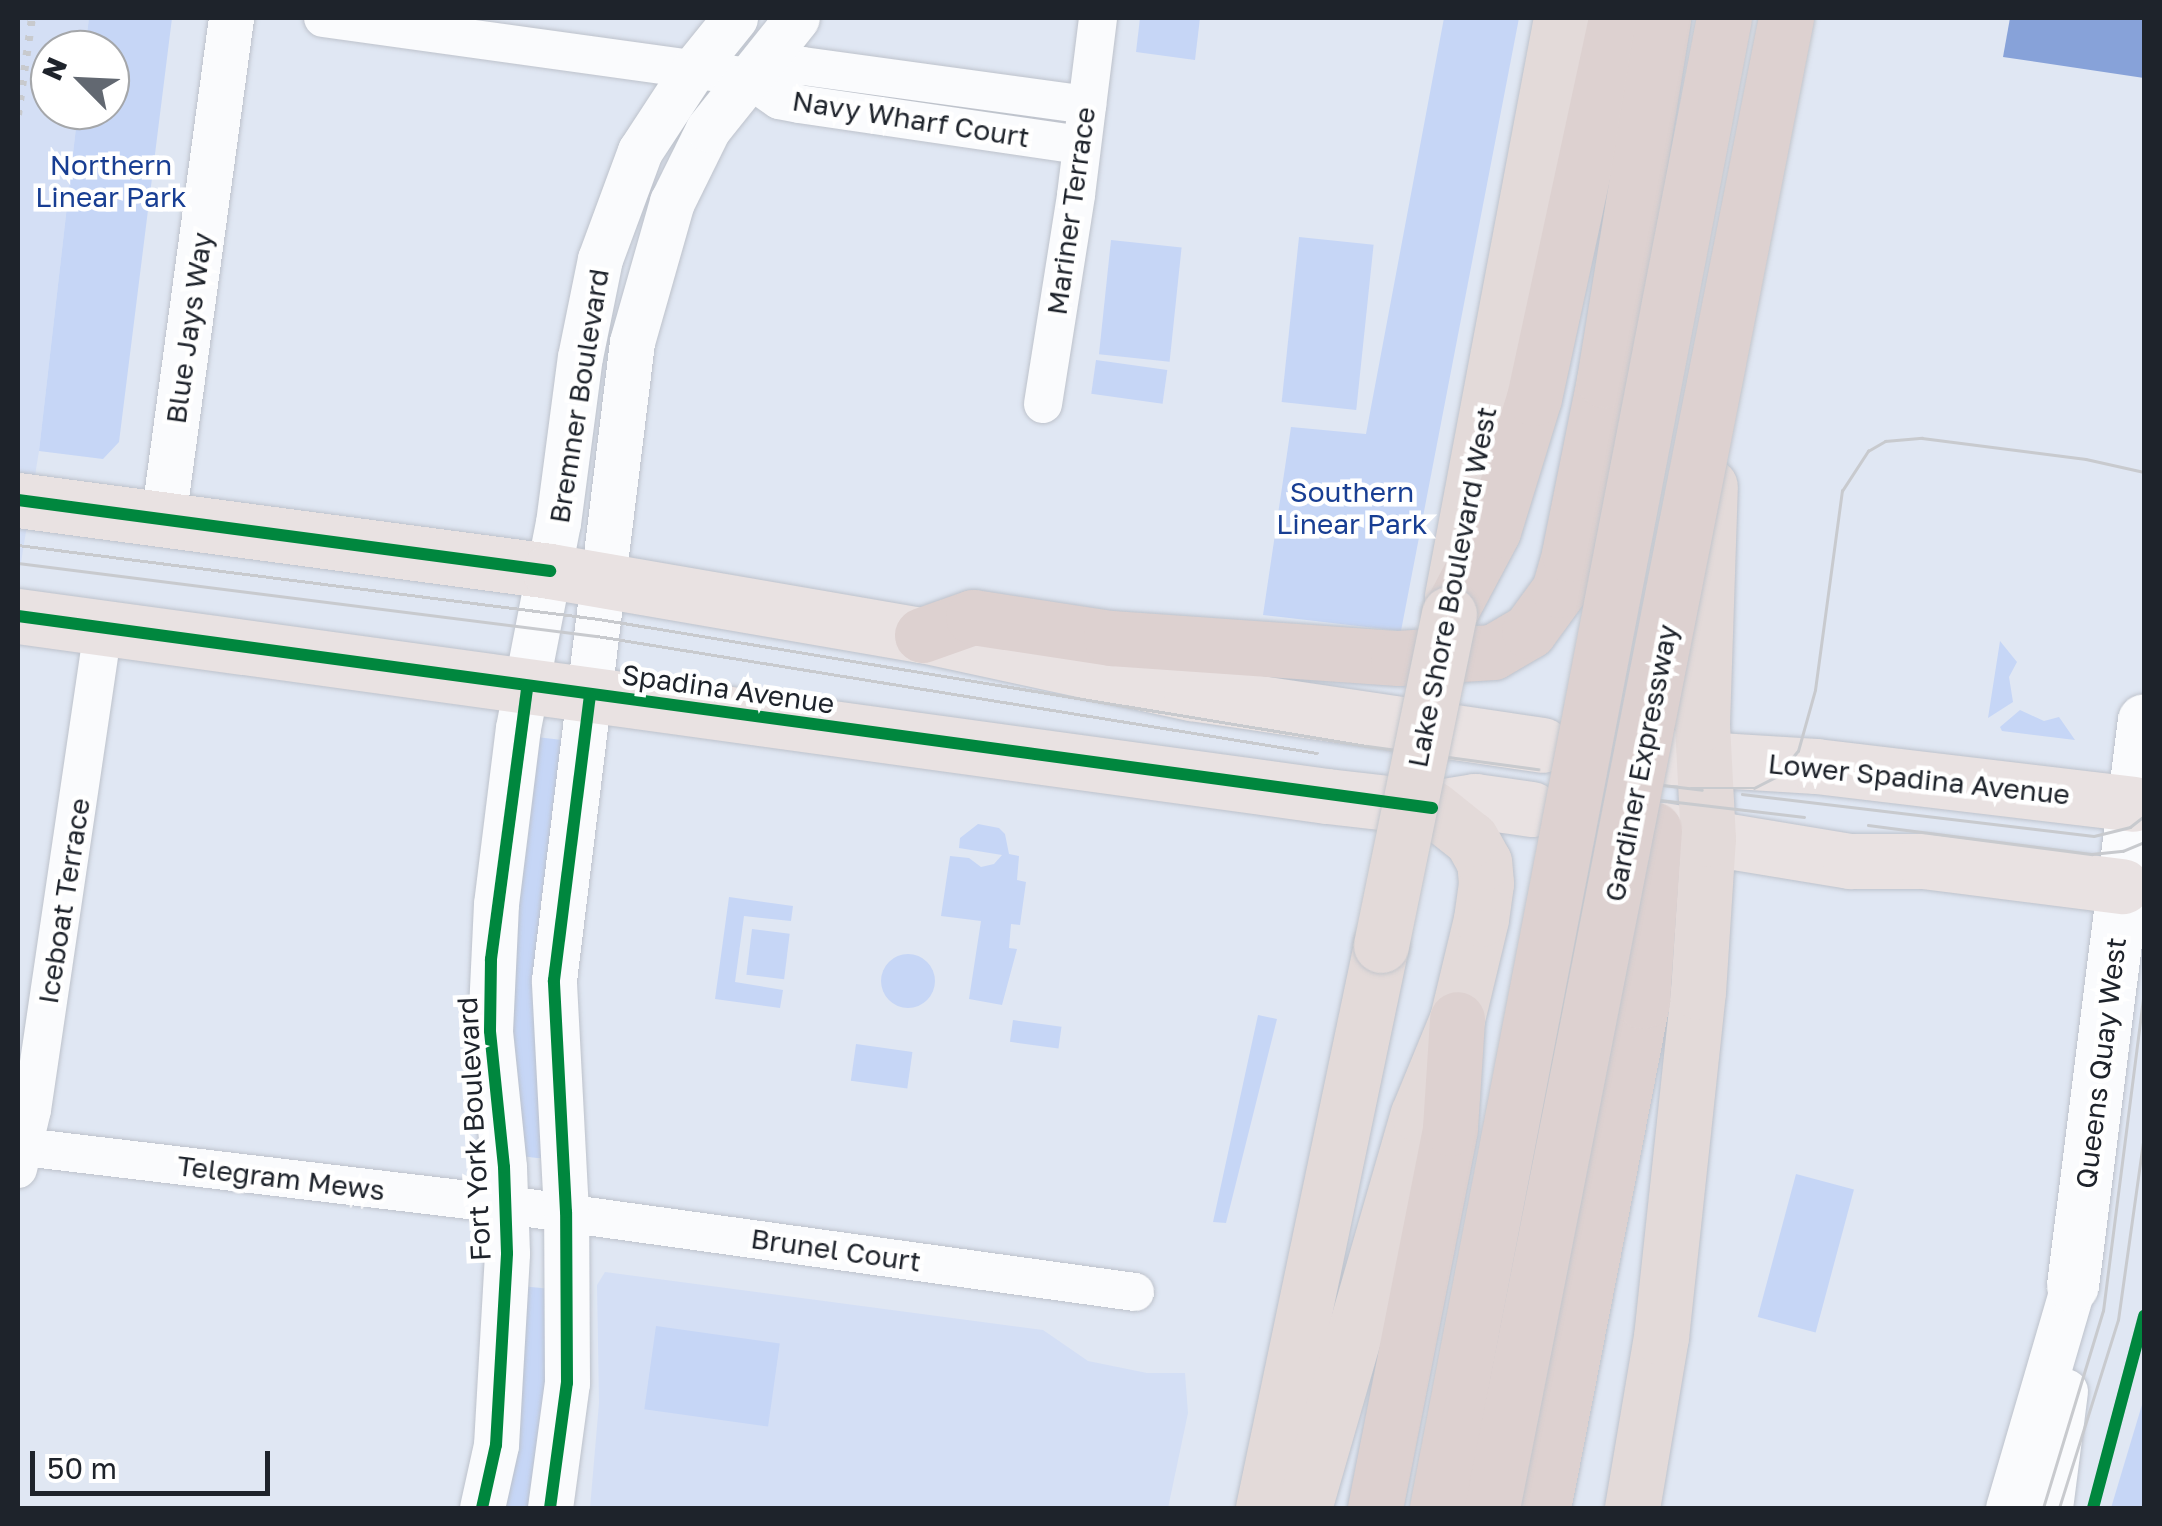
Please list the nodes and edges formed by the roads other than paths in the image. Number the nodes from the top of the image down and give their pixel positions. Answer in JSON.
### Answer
{"nodes":[{"id":1,"x":231,"y":18,"type":"edge"},
{"id":2,"x":322,"y":18,"type":"edge"},
{"id":3,"x":735,"y":18,"type":"edge"},
{"id":4,"x":797,"y":18,"type":"edge"},
{"id":5,"x":1098,"y":18,"type":"edge"},
{"id":6,"x":1561,"y":18,"type":"edge"},
{"id":7,"x":1616,"y":18,"type":"edge"},
{"id":8,"x":1663,"y":18,"type":"edge"},
{"id":9,"x":1724,"y":18,"type":"edge"},
{"id":10,"x":1763,"y":18,"type":"edge"},
{"id":11,"x":1786,"y":18,"type":"edge"},
{"id":12,"x":693,"y":70,"type":"junction"},
{"id":13,"x":746,"y":77,"type":"junction"},
{"id":14,"x":1087,"y":105,"type":"junction"},
{"id":15,"x":1081,"y":145,"type":"junction"},
{"id":16,"x":1043,"y":404,"type":"dead end"},
{"id":17,"x":43,"y":503,"type":"edge"},
{"id":18,"x":163,"y":519,"type":"junction"},
{"id":19,"x":550,"y":571,"type":"junction"},
{"id":20,"x":604,"y":582,"type":"junction"},
{"id":21,"x":1449,"y":614,"type":"junction"},
{"id":22,"x":58,"y":622,"type":"edge"},
{"id":23,"x":922,"y":635,"type":"junction"},
{"id":24,"x":527,"y":688,"type":"junction"},
{"id":25,"x":590,"y":696,"type":"junction"},
{"id":26,"x":2144,"y":720,"type":"edge"},
{"id":27,"x":1542,"y":745,"type":"dead end"},
{"id":28,"x":1686,"y":757,"type":"junction"},
{"id":29,"x":2133,"y":804,"type":"junction"},
{"id":30,"x":1432,"y":808,"type":"junction"},
{"id":31,"x":1531,"y":808,"type":"dead end"},
{"id":32,"x":1654,"y":829,"type":"joint"},
{"id":33,"x":1708,"y":839,"type":"junction"},
{"id":34,"x":2122,"y":886,"type":"junction"},
{"id":35,"x":1457,"y":1019,"type":"junction"},
{"id":36,"x":21,"y":1160,"type":"edge"},
{"id":37,"x":537,"y":1209,"type":"junction"},
{"id":38,"x":2073,"y":1286,"type":"junction"},
{"id":39,"x":1135,"y":1292,"type":"dead end"},
{"id":40,"x":482,"y":1508,"type":"edge"},
{"id":41,"x":550,"y":1508,"type":"edge"},
{"id":42,"x":1263,"y":1508,"type":"edge"},
{"id":43,"x":1304,"y":1508,"type":"edge"},
{"id":44,"x":1374,"y":1508,"type":"edge"},
{"id":45,"x":1436,"y":1508,"type":"edge"},
{"id":46,"x":1492,"y":1508,"type":"edge"},
{"id":47,"x":1543,"y":1508,"type":"edge"},
{"id":48,"x":1632,"y":1508,"type":"edge"},
{"id":49,"x":2008,"y":1508,"type":"edge"},
{"id":50,"x":2050,"y":1508,"type":"edge"}],
"edges":[{"from":1,"to":18,"type":"street","name":"Blue Jays Way"},
{"from":2,"to":12,"type":"street","name":"Navy Wharf Court"},
{"from":3,"to":12,"type":"street","name":"Bremner Boulevard"},
{"from":4,"to":13,"type":"street","name":"Bremner Boulevard"},
{"from":5,"to":14,"type":"street","name":"Mariner Terrace"},
{"from":6,"to":21,"type":"highway","name":"Lake Shore Boulevard West"},
{"from":7,"to":21,"type":"highway"},
{"from":8,"to":23,"type":"highway"},
{"from":9,"to":45,"type":"highway","bridge":true},
{"from":10,"to":28,"type":"highway"},
{"from":11,"to":46,"type":"highway","name":"Gardiner Expressway","bridge":true},
{"from":12,"to":13,"type":"street","name":"Navy Wharf Court"},
{"from":12,"to":19,"type":"street","name":"Bremner Boulevard"},
{"from":13,"to":14,"type":"street","name":"Navy Wharf Court"},
{"from":13,"to":15,"type":"street","name":"Navy Wharf Court"},
{"from":13,"to":20,"type":"street","name":"Bremner Boulevard"},
{"from":14,"to":15,"type":"street","name":"Mariner Terrace"},
{"from":15,"to":16,"type":"street","name":"Mariner Terrace"},
{"from":17,"to":18,"type":"main road"},
{"from":18,"to":19,"type":"main road"},
{"from":19,"to":20,"type":"main road"},
{"from":19,"to":24,"type":"street","name":"Bremner Boulevard"},
{"from":20,"to":23,"type":"main road"},
{"from":20,"to":25,"type":"street","name":"Bremner Boulevard"},
{"from":21,"to":42,"type":"highway","name":"Lake Shore Boulevard West","bridge":true},
{"from":22,"to":24,"type":"main road","name":"Spadina Avenue"},
{"from":22,"to":36,"type":"street","name":"Iceboat Terrace"},
{"from":23,"to":27,"type":"main road"},
{"from":24,"to":25,"type":"main road","name":"Spadina Avenue"},
{"from":24,"to":37,"type":"street","name":"Fort York Boulevard"},
{"from":25,"to":30,"type":"main road","name":"Spadina Avenue"},
{"from":25,"to":37,"type":"street","name":"Fort York Boulevard"},
{"from":26,"to":29,"type":"main road","name":"Queens Quay West"},
{"from":28,"to":29,"type":"main road","name":"Lower Spadina Avenue"},
{"from":28,"to":33,"type":"highway"},
{"from":29,"to":34,"type":"main road","name":"Queens Quay West"},
{"from":30,"to":31,"type":"main road","name":"Spadina Avenue"},
{"from":30,"to":35,"type":"highway"},
{"from":32,"to":33,"type":"main road"},
{"from":32,"to":47,"type":"highway"},
{"from":33,"to":34,"type":"main road"},
{"from":33,"to":48,"type":"highway"},
{"from":34,"to":38,"type":"main road","name":"Queens Quay West"},
{"from":35,"to":43,"type":"highway"},
{"from":35,"to":44,"type":"highway"},
{"from":36,"to":37,"type":"street","name":"Telegram Mews"},
{"from":37,"to":39,"type":"street","name":"Brunel Court"},
{"from":37,"to":40,"type":"street","name":"Fort York Boulevard"},
{"from":37,"to":41,"type":"street","name":"Fort York Boulevard"},
{"from":38,"to":49,"type":"street","name":"Queens Quay West"},
{"from":38,"to":50,"type":"street","name":"Queens Quay West"}]}
